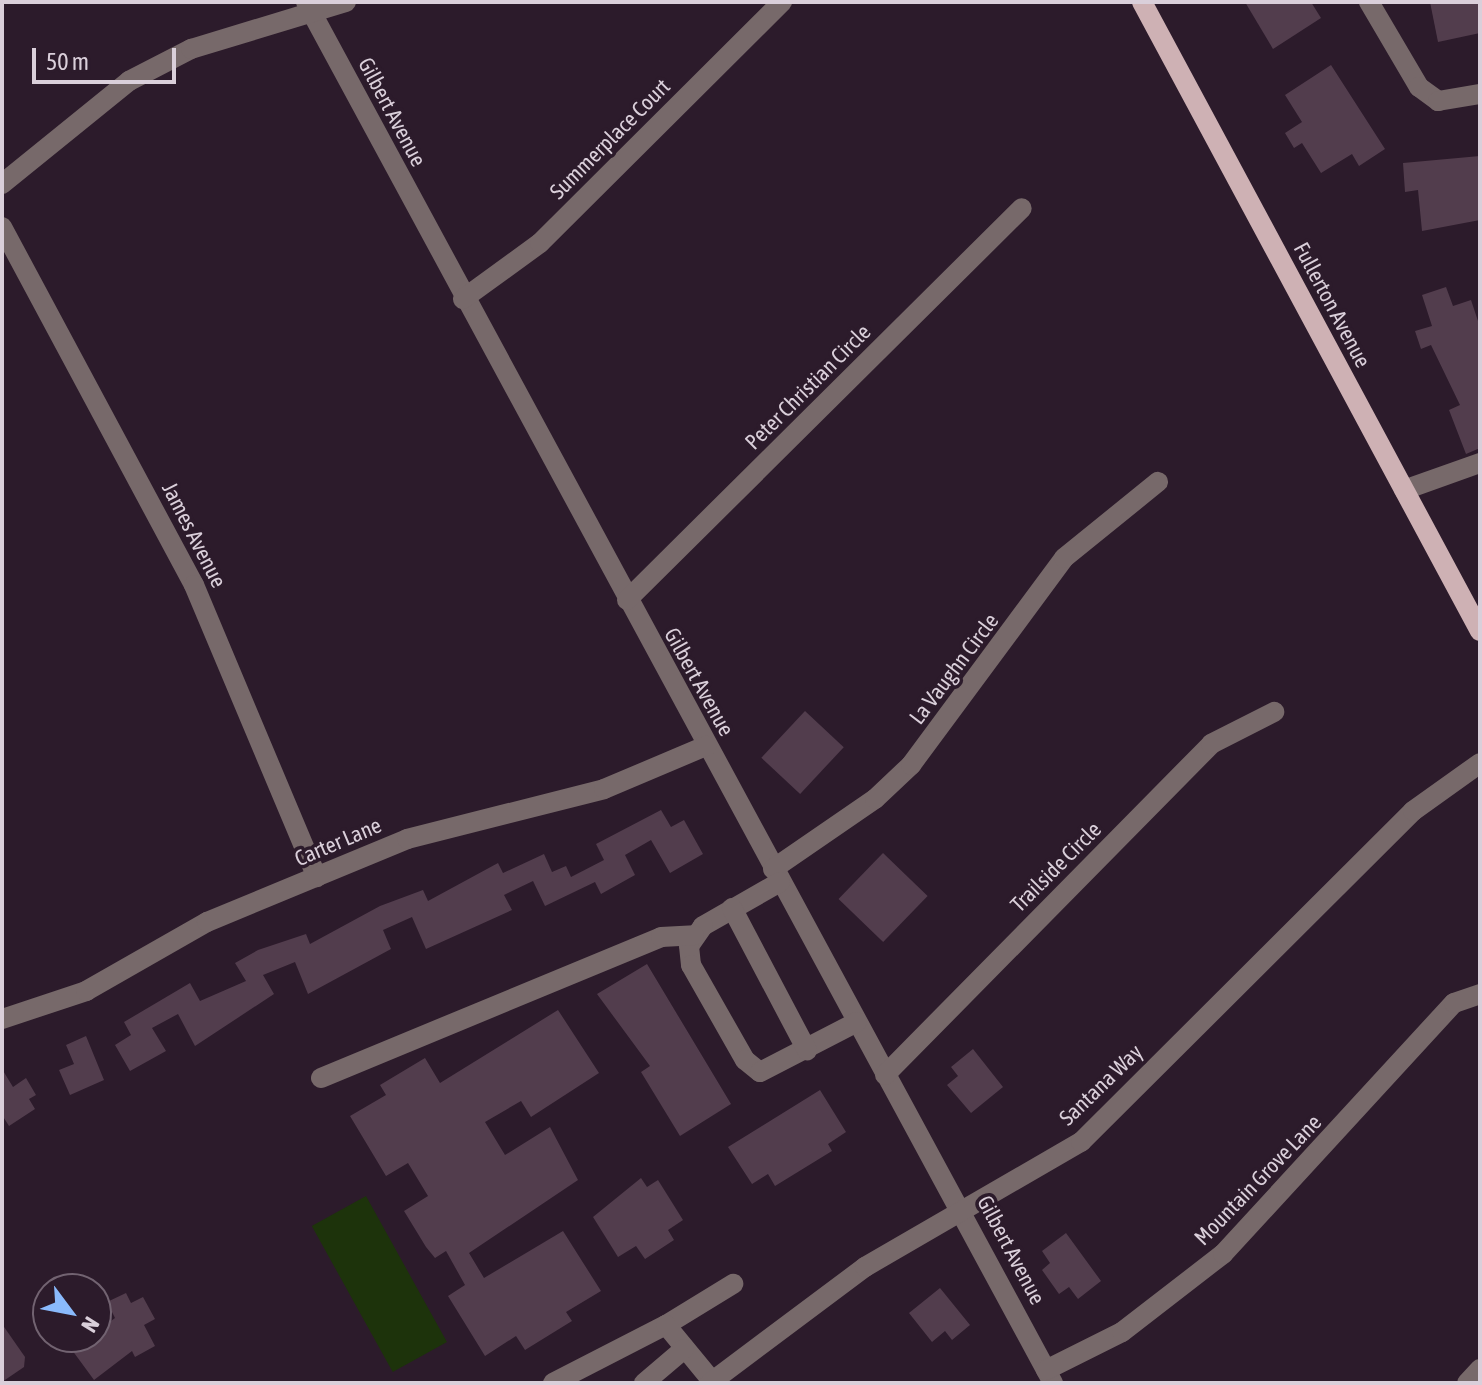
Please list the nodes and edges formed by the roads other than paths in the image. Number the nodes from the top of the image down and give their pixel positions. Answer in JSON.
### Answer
{"nodes":[{"id":1,"x":346,"y":2,"type":"edge"},
{"id":2,"x":782,"y":2,"type":"edge"},
{"id":3,"x":1142,"y":2,"type":"edge"},
{"id":4,"x":1369,"y":2,"type":"edge"},
{"id":5,"x":309,"y":7,"type":"edge"},
{"id":6,"x":1480,"y":94,"type":"edge"},
{"id":7,"x":2,"y":184,"type":"edge"},
{"id":8,"x":1022,"y":208,"type":"dead end"},
{"id":9,"x":2,"y":227,"type":"edge"},
{"id":10,"x":463,"y":299,"type":"junction"},
{"id":11,"x":1480,"y":463,"type":"edge"},
{"id":12,"x":1158,"y":482,"type":"dead end"},
{"id":13,"x":1404,"y":490,"type":"junction"},
{"id":14,"x":627,"y":600,"type":"junction"},
{"id":15,"x":1480,"y":631,"type":"edge"},
{"id":16,"x":1274,"y":712,"type":"dead end"},
{"id":17,"x":706,"y":746,"type":"junction"},
{"id":18,"x":1480,"y":763,"type":"edge"},
{"id":19,"x":777,"y":875,"type":"junction"},
{"id":20,"x":317,"y":877,"type":"junction"},
{"id":21,"x":732,"y":908,"type":"junction"},
{"id":22,"x":694,"y":935,"type":"junction"},
{"id":23,"x":1480,"y":994,"type":"edge"},
{"id":24,"x":2,"y":1018,"type":"edge"},
{"id":25,"x":857,"y":1022,"type":"junction"},
{"id":26,"x":807,"y":1050,"type":"junction"},
{"id":27,"x":885,"y":1075,"type":"junction"},
{"id":28,"x":321,"y":1078,"type":"dead end"},
{"id":29,"x":965,"y":1212,"type":"junction"},
{"id":30,"x":733,"y":1284,"type":"dead end"},
{"id":31,"x":666,"y":1325,"type":"junction"},
{"id":32,"x":684,"y":1349,"type":"junction"},
{"id":33,"x":1480,"y":1369,"type":"edge"},
{"id":34,"x":1049,"y":1376,"type":"edge"},
{"id":35,"x":711,"y":1382,"type":"edge"},
{"id":36,"x":553,"y":1383,"type":"edge"},
{"id":37,"x":644,"y":1383,"type":"edge"},
{"id":38,"x":1467,"y":1383,"type":"edge"}],
"edges":[{"from":1,"to":5,"type":"street"},
{"from":2,"to":10,"type":"street","name":"Summerplace Court"},
{"from":3,"to":13,"type":"main road","name":"Fullerton Avenue"},
{"from":4,"to":6,"type":"street"},
{"from":5,"to":7,"type":"street"},
{"from":5,"to":10,"type":"street","name":"Gilbert Avenue"},
{"from":8,"to":14,"type":"street","name":"Peter Christian Circle"},
{"from":9,"to":20,"type":"street","name":"James Avenue"},
{"from":10,"to":14,"type":"street","name":"Gilbert Avenue"},
{"from":11,"to":13,"type":"street"},
{"from":12,"to":19,"type":"street","name":"La Vaughn Circle"},
{"from":13,"to":15,"type":"main road","name":"Fullerton Avenue"},
{"from":14,"to":17,"type":"street","name":"Gilbert Avenue"},
{"from":16,"to":27,"type":"street","name":"Trailside Circle"},
{"from":17,"to":19,"type":"street","name":"Gilbert Avenue"},
{"from":17,"to":20,"type":"street","name":"Carter Lane"},
{"from":18,"to":29,"type":"street","name":"Santana Way"},
{"from":19,"to":21,"type":"street","name":"La Vaughn Circle"},
{"from":19,"to":25,"type":"street","name":"Gilbert Avenue"},
{"from":20,"to":24,"type":"street","name":"Carter Lane"},
{"from":21,"to":22,"type":"street","name":"La Vaughn Circle"},
{"from":21,"to":26,"type":"street"},
{"from":22,"to":26,"type":"street"},
{"from":22,"to":28,"type":"street"},
{"from":23,"to":34,"type":"street","name":"Mountain Grove Lane"},
{"from":25,"to":26,"type":"street"},
{"from":25,"to":27,"type":"street","name":"Gilbert Avenue"},
{"from":27,"to":29,"type":"street","name":"Gilbert Avenue"},
{"from":29,"to":34,"type":"street","name":"Gilbert Avenue"},
{"from":29,"to":35,"type":"street","name":"Santana Way"},
{"from":30,"to":31,"type":"street"},
{"from":31,"to":32,"type":"street"},
{"from":31,"to":36,"type":"street"},
{"from":32,"to":35,"type":"street"},
{"from":32,"to":37,"type":"street"},
{"from":33,"to":38,"type":"street"}]}
